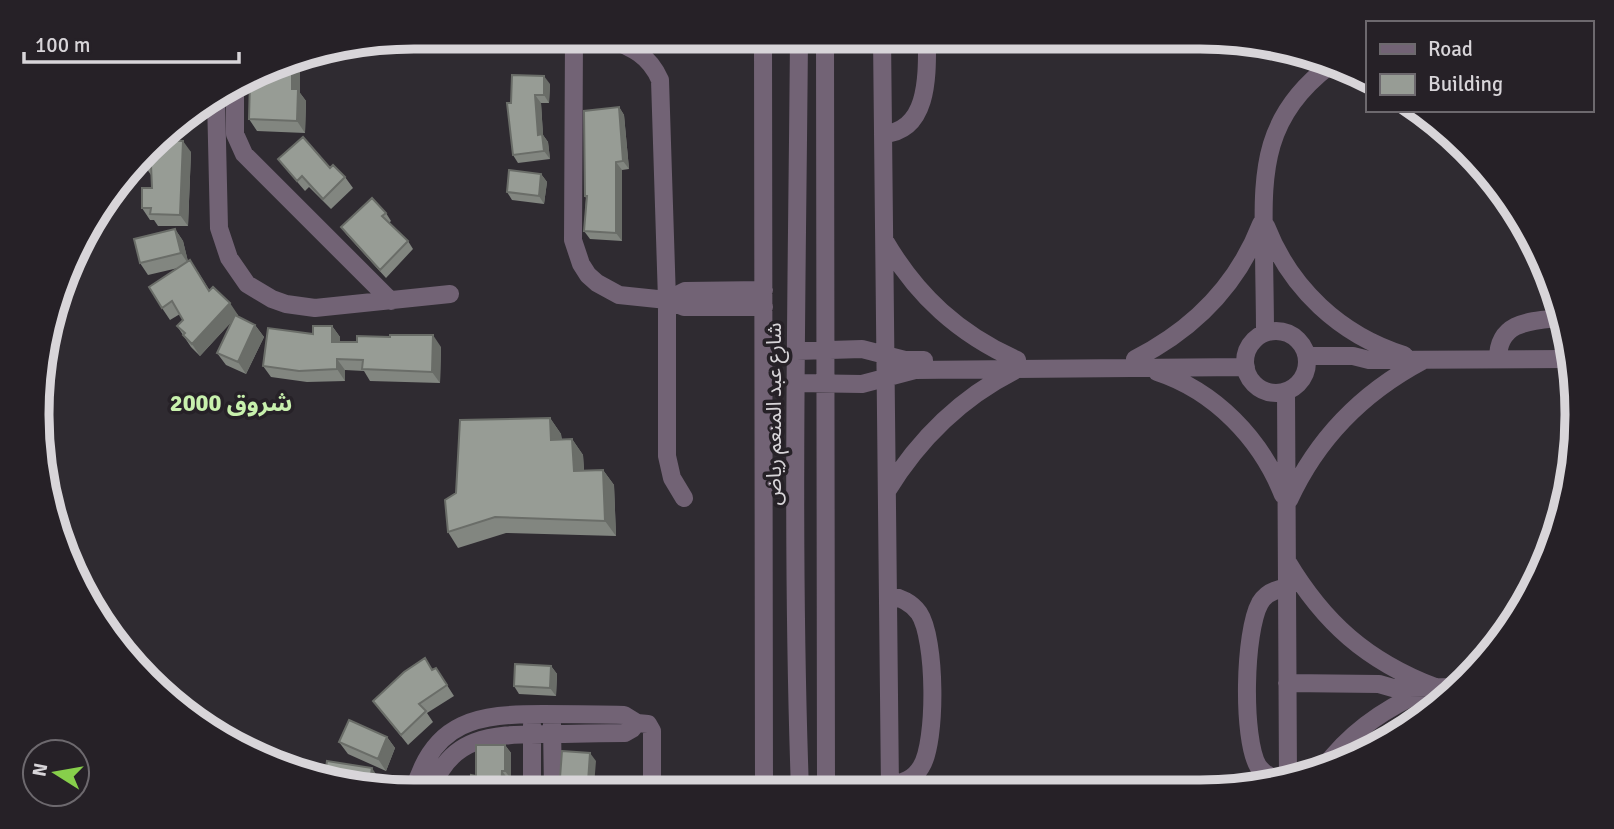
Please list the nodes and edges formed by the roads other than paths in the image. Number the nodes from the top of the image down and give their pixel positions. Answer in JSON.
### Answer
{"nodes":[{"id":1,"x":574,"y":49,"type":"edge"},
{"id":2,"x":632,"y":49,"type":"edge"},
{"id":3,"x":763,"y":49,"type":"edge"},
{"id":4,"x":799,"y":49,"type":"edge"},
{"id":5,"x":825,"y":49,"type":"edge"},
{"id":6,"x":882,"y":49,"type":"edge"},
{"id":7,"x":926,"y":49,"type":"edge"},
{"id":8,"x":1324,"y":71,"type":"edge"},
{"id":9,"x":227,"y":101,"type":"edge"},
{"id":10,"x":226,"y":102,"type":"edge"},
{"id":11,"x":883,"y":134,"type":"junction"},
{"id":12,"x":1263,"y":217,"type":"junction"},
{"id":13,"x":884,"y":239,"type":"junction"},
{"id":14,"x":450,"y":294,"type":"dead end"},
{"id":15,"x":764,"y":299,"type":"junction"},
{"id":16,"x":667,"y":300,"type":"junction"},
{"id":17,"x":391,"y":301,"type":"junction"},
{"id":18,"x":1553,"y":319,"type":"edge"},
{"id":19,"x":1265,"y":333,"type":"junction"},
{"id":20,"x":825,"y":350,"type":"junction"},
{"id":21,"x":797,"y":351,"type":"junction"},
{"id":22,"x":885,"y":355,"type":"junction"},
{"id":23,"x":1498,"y":359,"type":"junction"},
{"id":24,"x":1561,"y":359,"type":"edge"},
{"id":25,"x":1425,"y":360,"type":"junction"},
{"id":26,"x":1307,"y":362,"type":"junction"},
{"id":27,"x":1246,"y":363,"type":"junction"},
{"id":28,"x":1017,"y":364,"type":"junction"},
{"id":29,"x":1139,"y":364,"type":"junction"},
{"id":30,"x":886,"y":378,"type":"junction"},
{"id":31,"x":797,"y":383,"type":"junction"},
{"id":32,"x":825,"y":383,"type":"junction"},
{"id":33,"x":1286,"y":391,"type":"junction"},
{"id":34,"x":887,"y":491,"type":"junction"},
{"id":35,"x":684,"y":498,"type":"dead end"},
{"id":36,"x":1286,"y":505,"type":"junction"},
{"id":37,"x":1287,"y":560,"type":"junction"},
{"id":38,"x":1287,"y":588,"type":"junction"},
{"id":39,"x":888,"y":595,"type":"junction"},
{"id":40,"x":1435,"y":687,"type":"junction"},
{"id":41,"x":1442,"y":687,"type":"edge"},
{"id":42,"x":1287,"y":688,"type":"junction"},
{"id":43,"x":532,"y":714,"type":"junction"},
{"id":44,"x":552,"y":714,"type":"junction"},
{"id":45,"x":637,"y":723,"type":"junction"},
{"id":46,"x":532,"y":734,"type":"junction"},
{"id":47,"x":552,"y":734,"type":"junction"},
{"id":48,"x":1335,"y":754,"type":"edge"},
{"id":49,"x":1288,"y":769,"type":"edge"},
{"id":50,"x":1265,"y":774,"type":"edge"},
{"id":51,"x":418,"y":780,"type":"edge"},
{"id":52,"x":436,"y":780,"type":"edge"},
{"id":53,"x":532,"y":780,"type":"edge"},
{"id":54,"x":553,"y":780,"type":"edge"},
{"id":55,"x":652,"y":780,"type":"edge"},
{"id":56,"x":764,"y":780,"type":"edge"},
{"id":57,"x":800,"y":780,"type":"edge"},
{"id":58,"x":826,"y":780,"type":"edge"},
{"id":59,"x":890,"y":780,"type":"edge"},
{"id":60,"x":908,"y":780,"type":"edge"}],
"edges":[{"from":1,"to":16,"type":"street"},
{"from":2,"to":16,"type":"street"},
{"from":3,"to":15,"type":"street"},
{"from":4,"to":21,"type":"street","name":"شارع عبد المنعم رياض"},
{"from":5,"to":20,"type":"street"},
{"from":6,"to":11,"type":"street"},
{"from":7,"to":11,"type":"street"},
{"from":8,"to":12,"type":"street"},
{"from":9,"to":17,"type":"street"},
{"from":10,"to":17,"type":"street"},
{"from":11,"to":13,"type":"street"},
{"from":12,"to":19,"type":"street"},
{"from":12,"to":25,"type":"street"},
{"from":12,"to":29,"type":"street"},
{"from":13,"to":22,"type":"street"},
{"from":13,"to":28,"type":"street"},
{"from":14,"to":17,"type":"street"},
{"from":15,"to":16,"type":"street"},
{"from":15,"to":56,"type":"street"},
{"from":16,"to":35,"type":"street"},
{"from":18,"to":23,"type":"street"},
{"from":19,"to":26,"type":"street"},
{"from":19,"to":27,"type":"street"},
{"from":20,"to":21,"type":"street"},
{"from":20,"to":22,"type":"street"},
{"from":20,"to":32,"type":"street"},
{"from":21,"to":31,"type":"street","name":"شارع عبد المنعم رياض"},
{"from":22,"to":28,"type":"street"},
{"from":22,"to":30,"type":"street"},
{"from":23,"to":24,"type":"street"},
{"from":23,"to":25,"type":"street"},
{"from":25,"to":26,"type":"street"},
{"from":25,"to":36,"type":"street"},
{"from":26,"to":33,"type":"street"},
{"from":27,"to":29,"type":"street"},
{"from":27,"to":33,"type":"street"},
{"from":28,"to":29,"type":"street"},
{"from":28,"to":30,"type":"street"},
{"from":28,"to":34,"type":"street"},
{"from":29,"to":36,"type":"street"},
{"from":30,"to":32,"type":"street"},
{"from":30,"to":34,"type":"street"},
{"from":31,"to":32,"type":"street"},
{"from":31,"to":57,"type":"street","name":"شارع عبد المنعم رياض"},
{"from":32,"to":58,"type":"street"},
{"from":33,"to":36,"type":"street"},
{"from":34,"to":39,"type":"street"},
{"from":36,"to":37,"type":"street"},
{"from":37,"to":38,"type":"street"},
{"from":37,"to":40,"type":"street"},
{"from":38,"to":42,"type":"street"},
{"from":38,"to":50,"type":"street"},
{"from":39,"to":59,"type":"street"},
{"from":39,"to":60,"type":"street"},
{"from":40,"to":41,"type":"street"},
{"from":40,"to":42,"type":"street"},
{"from":40,"to":48,"type":"street"},
{"from":42,"to":49,"type":"street"},
{"from":43,"to":44,"type":"street"},
{"from":43,"to":46,"type":"street"},
{"from":43,"to":51,"type":"street"},
{"from":44,"to":45,"type":"street"},
{"from":44,"to":47,"type":"street"},
{"from":45,"to":47,"type":"street"},
{"from":45,"to":55,"type":"street"},
{"from":46,"to":47,"type":"street"},
{"from":46,"to":52,"type":"street"},
{"from":46,"to":53,"type":"street"},
{"from":47,"to":54,"type":"street"}]}
